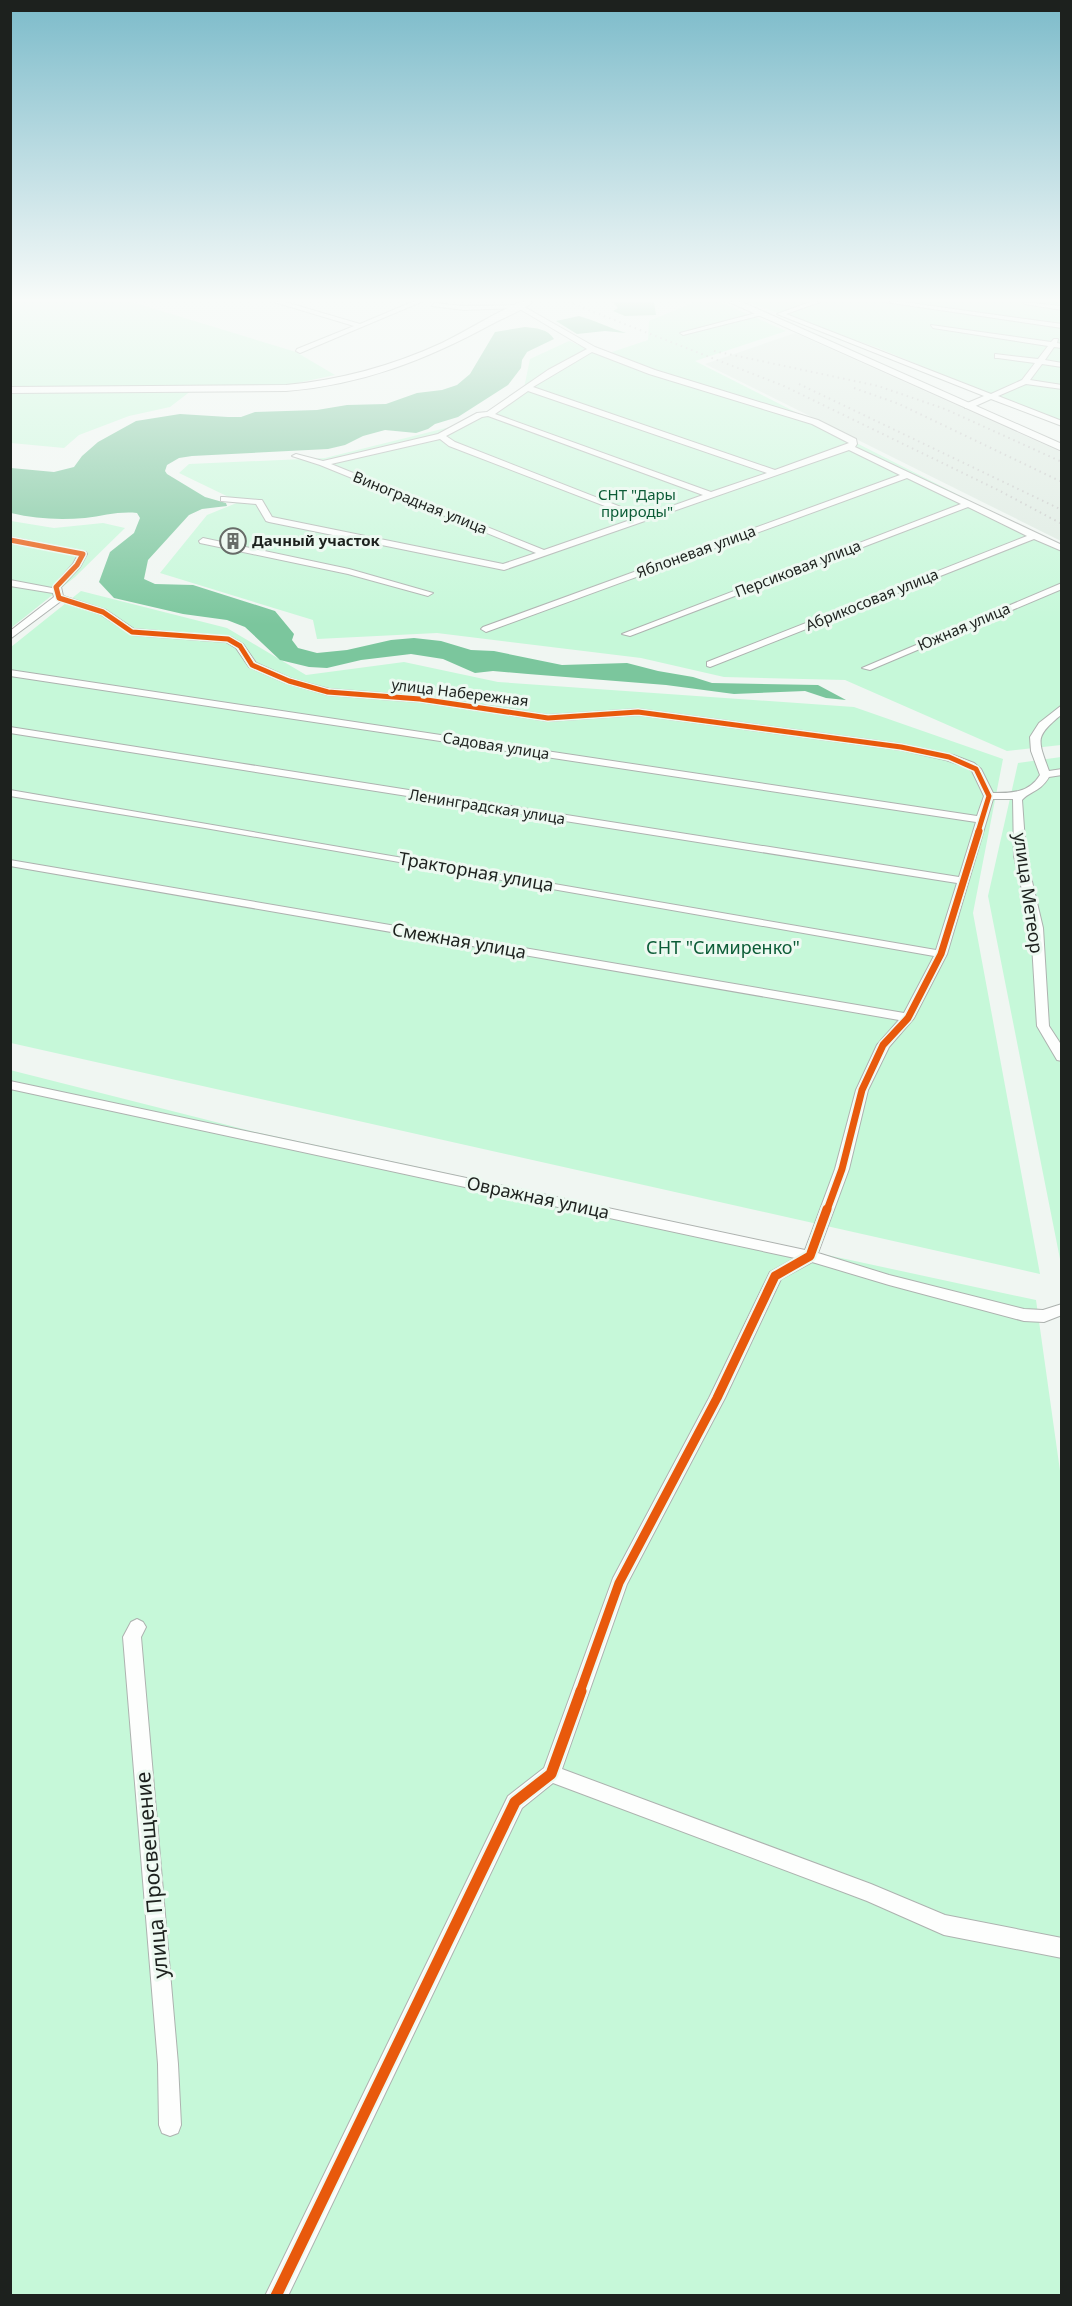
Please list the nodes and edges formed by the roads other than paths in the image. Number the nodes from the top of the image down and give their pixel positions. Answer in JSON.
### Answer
{"nodes":[{"id":1,"x":496,"y":410,"type":"edge"},
{"id":2,"x":591,"y":410,"type":"edge"},
{"id":3,"x":775,"y":410,"type":"edge"},
{"id":4,"x":976,"y":410,"type":"edge"},
{"id":5,"x":1025,"y":410,"type":"edge"},
{"id":6,"x":489,"y":414,"type":"junction"},
{"id":7,"x":1062,"y":424,"type":"edge"},
{"id":8,"x":441,"y":436,"type":"junction"},
{"id":9,"x":849,"y":447,"type":"junction"},
{"id":10,"x":1062,"y":448,"type":"edge"},
{"id":11,"x":296,"y":456,"type":"dead end"},
{"id":12,"x":323,"y":463,"type":"junction"},
{"id":13,"x":773,"y":472,"type":"junction"},
{"id":14,"x":907,"y":475,"type":"junction"},
{"id":15,"x":710,"y":495,"type":"junction"},
{"id":16,"x":224,"y":499,"type":"dead end"},
{"id":17,"x":968,"y":504,"type":"junction"},
{"id":18,"x":642,"y":518,"type":"junction"},
{"id":19,"x":1034,"y":536,"type":"junction"},
{"id":20,"x":10,"y":540,"type":"edge"},
{"id":21,"x":203,"y":541,"type":"dead end"},
{"id":22,"x":1062,"y":549,"type":"edge"},
{"id":23,"x":543,"y":553,"type":"junction"},
{"id":24,"x":10,"y":583,"type":"edge"},
{"id":25,"x":1062,"y":586,"type":"edge"},
{"id":26,"x":428,"y":593,"type":"dead end"},
{"id":27,"x":57,"y":595,"type":"junction"},
{"id":28,"x":486,"y":630,"type":"dead end"},
{"id":29,"x":12,"y":633,"type":"edge"},
{"id":30,"x":627,"y":634,"type":"dead end"},
{"id":31,"x":710,"y":664,"type":"dead end"},
{"id":32,"x":867,"y":668,"type":"dead end"},
{"id":33,"x":10,"y":673,"type":"edge"},
{"id":34,"x":1062,"y":708,"type":"edge"},
{"id":35,"x":10,"y":730,"type":"edge"},
{"id":36,"x":1062,"y":772,"type":"edge"},
{"id":37,"x":1045,"y":775,"type":"junction"},
{"id":38,"x":10,"y":793,"type":"edge"},
{"id":39,"x":988,"y":796,"type":"junction"},
{"id":40,"x":1020,"y":796,"type":"junction"},
{"id":41,"x":982,"y":820,"type":"junction"},
{"id":42,"x":10,"y":863,"type":"edge"},
{"id":43,"x":964,"y":881,"type":"junction"},
{"id":44,"x":941,"y":954,"type":"junction"},
{"id":45,"x":908,"y":1018,"type":"junction"},
{"id":46,"x":1062,"y":1057,"type":"edge"},
{"id":47,"x":10,"y":1085,"type":"edge"},
{"id":48,"x":810,"y":1256,"type":"junction"},
{"id":49,"x":1062,"y":1309,"type":"edge"},
{"id":50,"x":137,"y":1627,"type":"dead end"},
{"id":51,"x":551,"y":1774,"type":"junction"},
{"id":52,"x":1062,"y":1948,"type":"edge"},
{"id":53,"x":170,"y":2125,"type":"dead end"},
{"id":54,"x":276,"y":2295,"type":"edge"}],
"edges":[{"from":1,"to":6,"type":"street"},
{"from":2,"to":13,"type":"street"},
{"from":3,"to":9,"type":"street"},
{"from":4,"to":10,"type":"street"},
{"from":5,"to":7,"type":"street"},
{"from":6,"to":8,"type":"street"},
{"from":6,"to":15,"type":"street"},
{"from":8,"to":12,"type":"street"},
{"from":8,"to":18,"type":"street"},
{"from":9,"to":13,"type":"street"},
{"from":9,"to":14,"type":"street"},
{"from":11,"to":12,"type":"street","name":"Виноградная улица"},
{"from":12,"to":23,"type":"street","name":"Виноградная улица"},
{"from":13,"to":15,"type":"street"},
{"from":14,"to":17,"type":"street"},
{"from":14,"to":28,"type":"street","name":"Яблоневая улица"},
{"from":15,"to":18,"type":"street"},
{"from":16,"to":23,"type":"street"},
{"from":17,"to":19,"type":"street"},
{"from":17,"to":30,"type":"street","name":"Персиковая улица"},
{"from":18,"to":23,"type":"street"},
{"from":19,"to":22,"type":"street"},
{"from":19,"to":31,"type":"street","name":"Абрикосовая улица"},
{"from":20,"to":27,"type":"street"},
{"from":21,"to":26,"type":"street"},
{"from":24,"to":27,"type":"street","name":"улица Набережная"},
{"from":25,"to":32,"type":"street","name":"Южная улица"},
{"from":27,"to":29,"type":"street"},
{"from":27,"to":39,"type":"street","name":"улица Набережная"},
{"from":33,"to":41,"type":"street","name":"Садовая улица"},
{"from":34,"to":37,"type":"street"},
{"from":35,"to":43,"type":"street","name":"Ленинградская улица"},
{"from":36,"to":37,"type":"street"},
{"from":37,"to":40,"type":"street"},
{"from":38,"to":44,"type":"street","name":"Тракторная улица"},
{"from":39,"to":40,"type":"street"},
{"from":39,"to":41,"type":"street"},
{"from":40,"to":46,"type":"street","name":"улица Метеор"},
{"from":41,"to":43,"type":"street"},
{"from":42,"to":45,"type":"street","name":"Смежная улица"},
{"from":43,"to":44,"type":"street"},
{"from":44,"to":45,"type":"street"},
{"from":45,"to":48,"type":"street"},
{"from":47,"to":48,"type":"street","name":"Овражная улица"},
{"from":48,"to":49,"type":"street","name":"Овражная улица"},
{"from":48,"to":51,"type":"street"},
{"from":50,"to":53,"type":"street","name":"улица Просвещение"},
{"from":51,"to":52,"type":"street"},
{"from":51,"to":54,"type":"street"}]}
